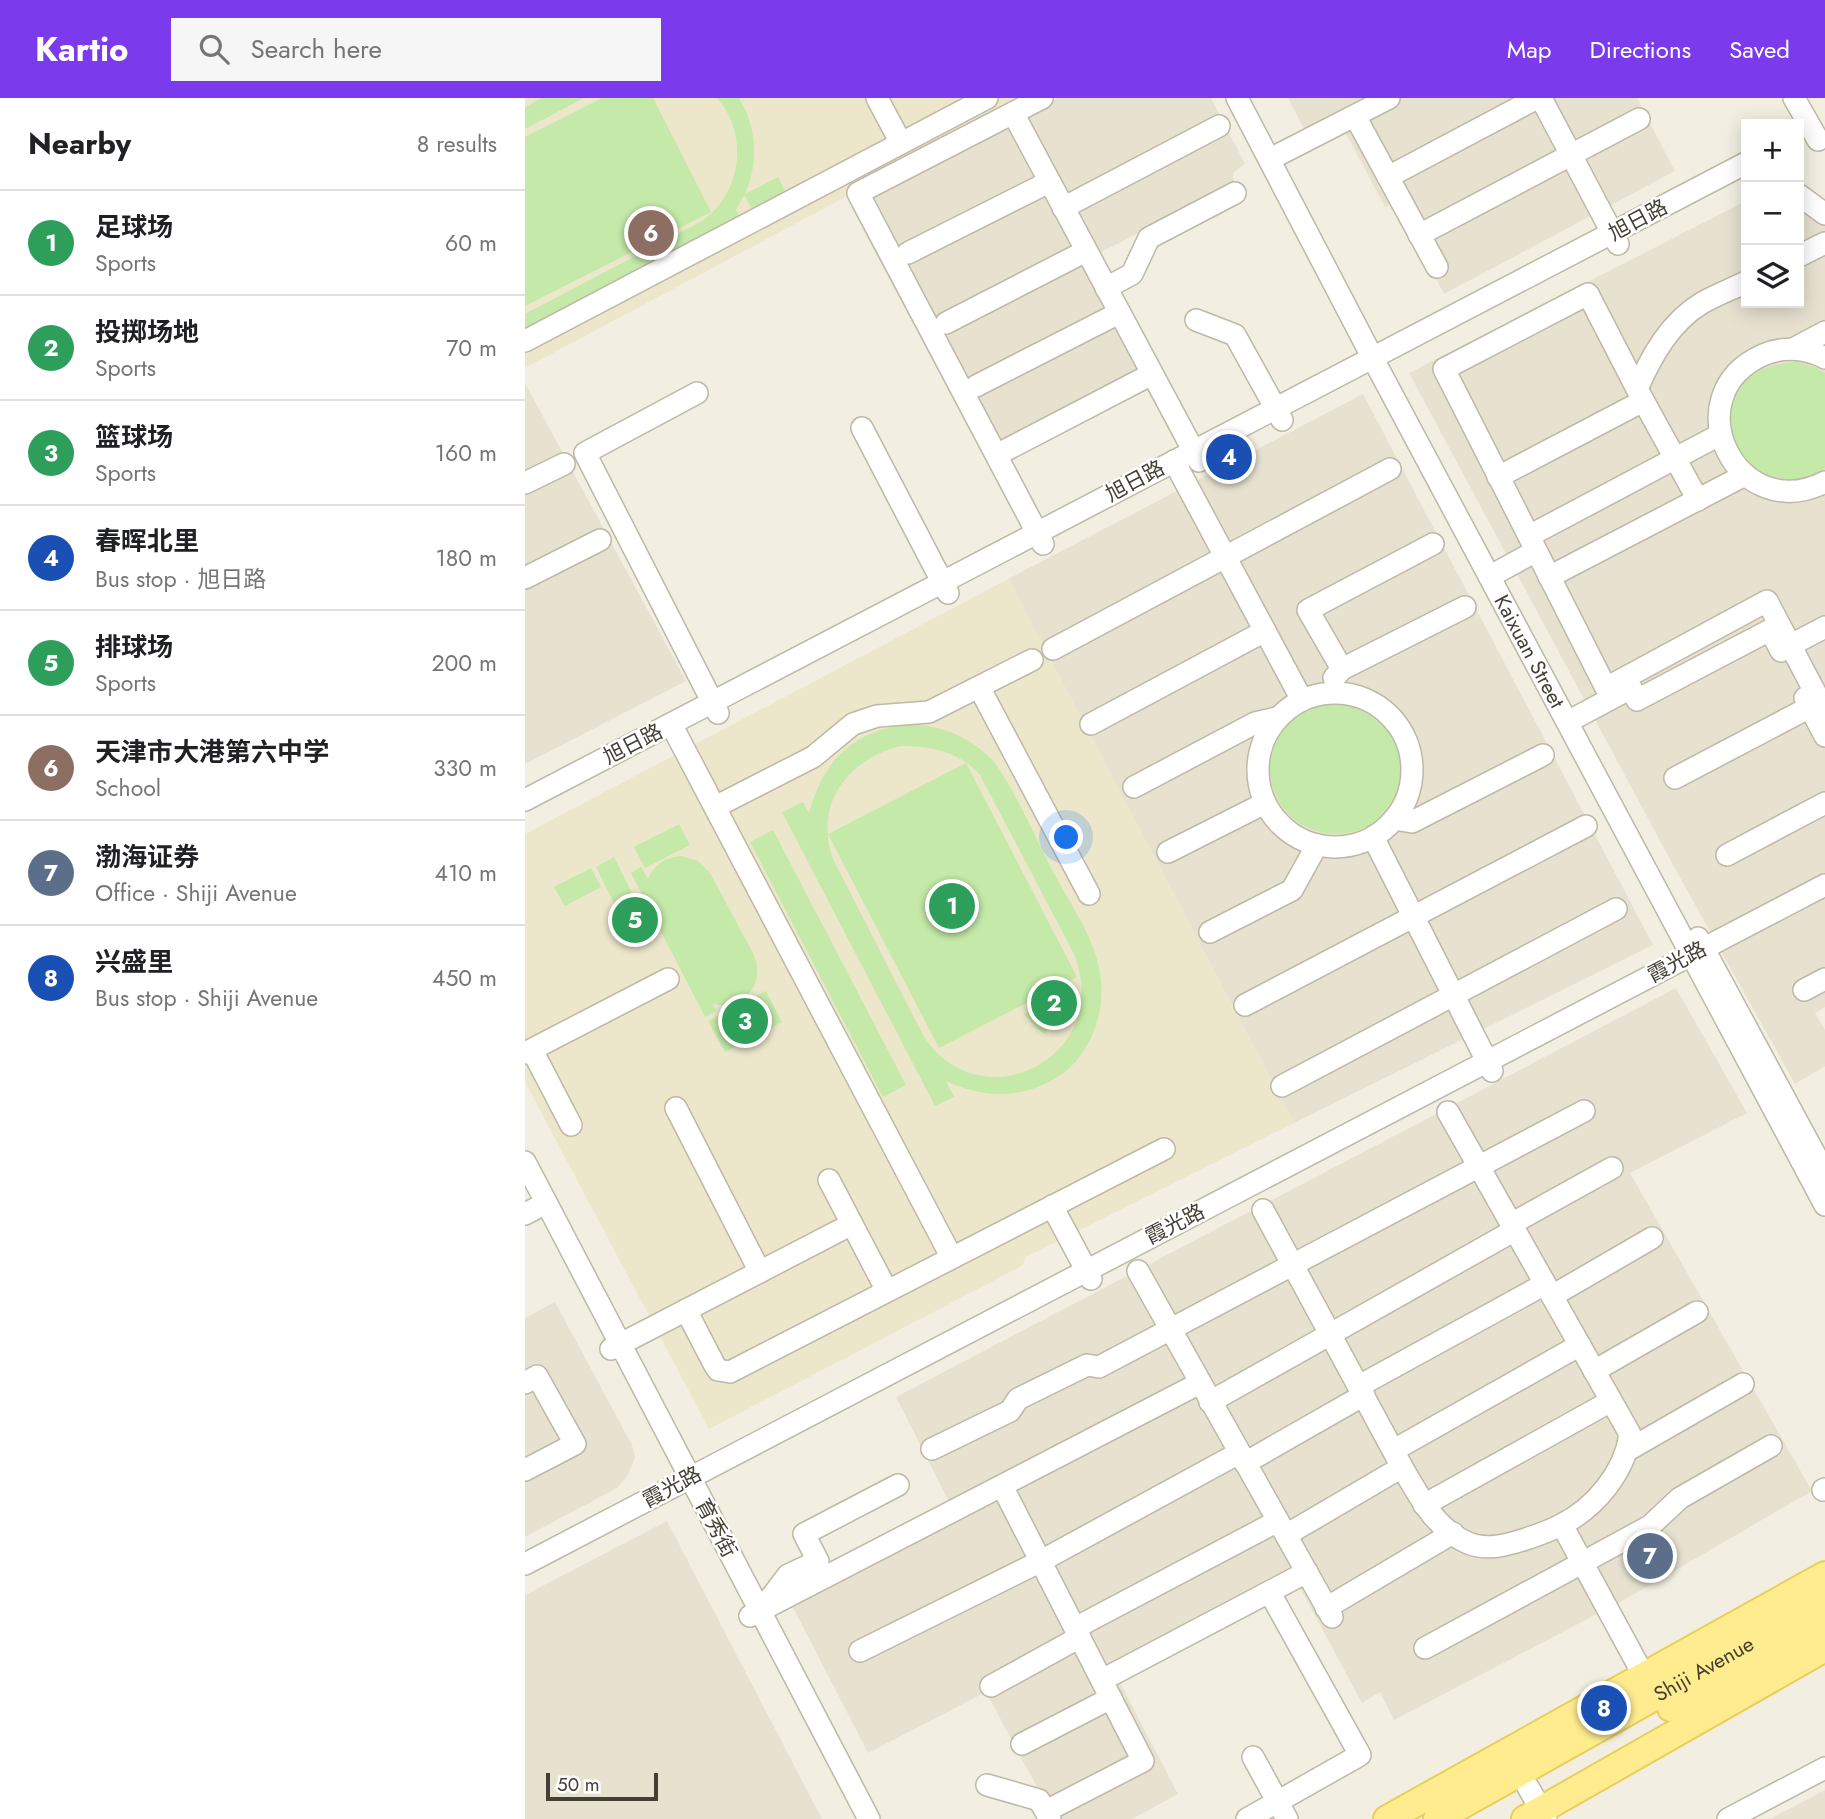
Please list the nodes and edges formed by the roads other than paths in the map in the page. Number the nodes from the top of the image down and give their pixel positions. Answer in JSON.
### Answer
{"nodes":[{"id":1,"x":877,"y":98,"type":"edge"},
{"id":2,"x":987,"y":98,"type":"edge"},
{"id":3,"x":1042,"y":98,"type":"edge"},
{"id":4,"x":1237,"y":98,"type":"edge"},
{"id":5,"x":1248,"y":98,"type":"edge"},
{"id":6,"x":1389,"y":98,"type":"edge"},
{"id":7,"x":1539,"y":98,"type":"edge"},
{"id":8,"x":1794,"y":98,"type":"edge"},
{"id":9,"x":1013,"y":113,"type":"junction"},
{"id":10,"x":1355,"y":116,"type":"junction"},
{"id":11,"x":1639,"y":119,"type":"dead end"},
{"id":12,"x":1219,"y":126,"type":"dead end"},
{"id":13,"x":1813,"y":136,"type":"edge"},
{"id":14,"x":901,"y":143,"type":"junction"},
{"id":15,"x":1571,"y":154,"type":"junction"},
{"id":16,"x":1278,"y":155,"type":"junction"},
{"id":17,"x":1741,"y":166,"type":"edge"},
{"id":18,"x":1388,"y":177,"type":"junction"},
{"id":19,"x":1741,"y":179,"type":"edge"},
{"id":20,"x":1048,"y":181,"type":"junction"},
{"id":21,"x":1235,"y":193,"type":"dead end"},
{"id":22,"x":1804,"y":199,"type":"edge"},
{"id":23,"x":1063,"y":208,"type":"junction"},
{"id":24,"x":1825,"y":214,"type":"edge"},
{"id":25,"x":1419,"y":235,"type":"junction"},
{"id":26,"x":1615,"y":239,"type":"junction"},
{"id":27,"x":1825,"y":243,"type":"edge"},
{"id":28,"x":1086,"y":251,"type":"junction"},
{"id":29,"x":908,"y":253,"type":"dead end"},
{"id":30,"x":1804,"y":254,"type":"edge"},
{"id":31,"x":1437,"y":267,"type":"dead end"},
{"id":32,"x":1741,"y":284,"type":"edge"},
{"id":33,"x":1106,"y":288,"type":"junction"},
{"id":34,"x":1119,"y":313,"type":"junction"},
{"id":35,"x":1196,"y":320,"type":"dead end"},
{"id":36,"x":946,"y":323,"type":"dead end"},
{"id":37,"x":1825,"y":332,"type":"edge"},
{"id":38,"x":525,"y":341,"type":"edge"},
{"id":39,"x":1793,"y":349,"type":"junction"},
{"id":40,"x":1825,"y":358,"type":"edge"},
{"id":41,"x":1380,"y":362,"type":"junction"},
{"id":42,"x":1152,"y":374,"type":"junction"},
{"id":43,"x":976,"y":386,"type":"dead end"},
{"id":44,"x":697,"y":393,"type":"dead end"},
{"id":45,"x":1640,"y":395,"type":"junction"},
{"id":46,"x":1279,"y":414,"type":"junction"},
{"id":47,"x":862,"y":428,"type":"dead end"},
{"id":48,"x":1721,"y":434,"type":"junction"},
{"id":49,"x":1006,"y":450,"type":"dead end"},
{"id":50,"x":1675,"y":458,"type":"junction"},
{"id":51,"x":1187,"y":462,"type":"junction"},
{"id":52,"x":564,"y":464,"type":"dead end"},
{"id":53,"x":1390,"y":469,"type":"dead end"},
{"id":54,"x":1745,"y":475,"type":"junction"},
{"id":55,"x":1498,"y":477,"type":"junction"},
{"id":56,"x":1825,"y":482,"type":"edge"},
{"id":57,"x":525,"y":483,"type":"edge"},
{"id":58,"x":1698,"y":500,"type":"junction"},
{"id":59,"x":1040,"y":539,"type":"junction"},
{"id":60,"x":600,"y":540,"type":"dead end"},
{"id":61,"x":1433,"y":544,"type":"dead end"},
{"id":62,"x":1532,"y":544,"type":"junction"},
{"id":63,"x":1225,"y":557,"type":"junction"},
{"id":64,"x":1496,"y":573,"type":"junction"},
{"id":65,"x":1549,"y":577,"type":"junction"},
{"id":66,"x":525,"y":578,"type":"edge"},
{"id":67,"x":945,"y":588,"type":"junction"},
{"id":68,"x":1465,"y":607,"type":"dead end"},
{"id":69,"x":1825,"y":627,"type":"edge"},
{"id":70,"x":1265,"y":631,"type":"junction"},
{"id":71,"x":1791,"y":645,"type":"junction"},
{"id":72,"x":1053,"y":649,"type":"dead end"},
{"id":73,"x":1032,"y":660,"type":"dead end"},
{"id":74,"x":1342,"y":669,"type":"junction"},
{"id":75,"x":979,"y":687,"type":"junction"},
{"id":76,"x":1311,"y":696,"type":"junction"},
{"id":77,"x":716,"y":708,"type":"junction"},
{"id":78,"x":1818,"y":709,"type":"edge"},
{"id":79,"x":1277,"y":718,"type":"junction"},
{"id":80,"x":1573,"y":719,"type":"junction"},
{"id":81,"x":1091,"y":724,"type":"dead end"},
{"id":82,"x":674,"y":729,"type":"junction"},
{"id":83,"x":1825,"y":736,"type":"edge"},
{"id":84,"x":1543,"y":755,"type":"dead end"},
{"id":85,"x":1675,"y":778,"type":"dead end"},
{"id":86,"x":1134,"y":787,"type":"dead end"},
{"id":87,"x":525,"y":800,"type":"edge"},
{"id":88,"x":1265,"y":803,"type":"junction"},
{"id":89,"x":1825,"y":803,"type":"edge"},
{"id":90,"x":715,"y":807,"type":"junction"},
{"id":91,"x":525,"y":813,"type":"edge"},
{"id":92,"x":1394,"y":820,"type":"junction"},
{"id":93,"x":1586,"y":826,"type":"dead end"},
{"id":94,"x":1373,"y":837,"type":"junction"},
{"id":95,"x":1317,"y":845,"type":"junction"},
{"id":96,"x":1168,"y":852,"type":"dead end"},
{"id":97,"x":1727,"y":855,"type":"dead end"},
{"id":98,"x":1825,"y":885,"type":"edge"},
{"id":99,"x":1089,"y":894,"type":"dead end"},
{"id":100,"x":1825,"y":897,"type":"edge"},
{"id":101,"x":1616,"y":909,"type":"dead end"},
{"id":102,"x":1413,"y":916,"type":"junction"},
{"id":103,"x":1210,"y":932,"type":"dead end"},
{"id":104,"x":1700,"y":956,"type":"junction"},
{"id":105,"x":668,"y":979,"type":"dead end"},
{"id":106,"x":1825,"y":979,"type":"edge"},
{"id":107,"x":1804,"y":990,"type":"dead end"},
{"id":108,"x":1454,"y":996,"type":"junction"},
{"id":109,"x":1245,"y":1005,"type":"dead end"},
{"id":110,"x":528,"y":1051,"type":"edge"},
{"id":111,"x":1490,"y":1066,"type":"junction"},
{"id":112,"x":1282,"y":1086,"type":"dead end"},
{"id":113,"x":676,"y":1108,"type":"dead end"},
{"id":114,"x":1584,"y":1111,"type":"dead end"},
{"id":115,"x":1448,"y":1112,"type":"dead end"},
{"id":116,"x":571,"y":1125,"type":"dead end"},
{"id":117,"x":1164,"y":1149,"type":"dead end"},
{"id":118,"x":525,"y":1162,"type":"edge"},
{"id":119,"x":1480,"y":1166,"type":"junction"},
{"id":120,"x":1612,"y":1168,"type":"dead end"},
{"id":121,"x":1825,"y":1173,"type":"edge"},
{"id":122,"x":829,"y":1180,"type":"dead end"},
{"id":123,"x":525,"y":1188,"type":"edge"},
{"id":124,"x":1825,"y":1205,"type":"edge"},
{"id":125,"x":1052,"y":1206,"type":"junction"},
{"id":126,"x":536,"y":1208,"type":"edge"},
{"id":127,"x":1262,"y":1210,"type":"dead end"},
{"id":128,"x":852,"y":1224,"type":"junction"},
{"id":129,"x":1513,"y":1227,"type":"junction"},
{"id":130,"x":1652,"y":1238,"type":"dead end"},
{"id":131,"x":952,"y":1258,"type":"junction"},
{"id":132,"x":1293,"y":1266,"type":"junction"},
{"id":133,"x":1138,"y":1271,"type":"dead end"},
{"id":134,"x":761,"y":1272,"type":"junction"},
{"id":135,"x":1089,"y":1275,"type":"junction"},
{"id":136,"x":1549,"y":1290,"type":"junction"},
{"id":137,"x":887,"y":1292,"type":"junction"},
{"id":138,"x":686,"y":1310,"type":"junction"},
{"id":139,"x":1697,"y":1312,"type":"dead end"},
{"id":140,"x":1170,"y":1330,"type":"junction"},
{"id":141,"x":1331,"y":1335,"type":"junction"},
{"id":142,"x":1580,"y":1345,"type":"junction"},
{"id":143,"x":615,"y":1347,"type":"junction"},
{"id":144,"x":1594,"y":1371,"type":"junction"},
{"id":145,"x":525,"y":1383,"type":"edge"},
{"id":146,"x":1743,"y":1384,"type":"dead end"},
{"id":147,"x":1361,"y":1391,"type":"junction"},
{"id":148,"x":1205,"y":1392,"type":"junction"},
{"id":149,"x":1611,"y":1401,"type":"junction"},
{"id":150,"x":1771,"y":1446,"type":"dead end"},
{"id":151,"x":932,"y":1449,"type":"dead end"},
{"id":152,"x":1628,"y":1450,"type":"junction"},
{"id":153,"x":1242,"y":1458,"type":"junction"},
{"id":154,"x":1398,"y":1459,"type":"junction"},
{"id":155,"x":525,"y":1470,"type":"edge"},
{"id":156,"x":686,"y":1485,"type":"junction"},
{"id":157,"x":898,"y":1485,"type":"dead end"},
{"id":158,"x":1002,"y":1486,"type":"junction"},
{"id":159,"x":1424,"y":1505,"type":"junction"},
{"id":160,"x":1562,"y":1525,"type":"junction"},
{"id":161,"x":1282,"y":1528,"type":"junction"},
{"id":162,"x":1453,"y":1533,"type":"junction"},
{"id":163,"x":1041,"y":1561,"type":"junction"},
{"id":164,"x":1582,"y":1562,"type":"junction"},
{"id":165,"x":525,"y":1564,"type":"edge"},
{"id":166,"x":1307,"y":1572,"type":"junction"},
{"id":167,"x":525,"y":1575,"type":"edge"},
{"id":168,"x":1825,"y":1575,"type":"edge"},
{"id":169,"x":1825,"y":1601,"type":"edge"},
{"id":170,"x":1275,"y":1602,"type":"dead end"},
{"id":171,"x":754,"y":1614,"type":"junction"},
{"id":172,"x":1825,"y":1623,"type":"edge"},
{"id":173,"x":1077,"y":1632,"type":"junction"},
{"id":174,"x":1425,"y":1648,"type":"dead end"},
{"id":175,"x":1825,"y":1648,"type":"edge"},
{"id":176,"x":860,"y":1651,"type":"dead end"},
{"id":177,"x":1644,"y":1676,"type":"junction"},
{"id":178,"x":991,"y":1686,"type":"dead end"},
{"id":179,"x":1106,"y":1689,"type":"junction"},
{"id":180,"x":1022,"y":1744,"type":"dead end"},
{"id":181,"x":1253,"y":1757,"type":"dead end"},
{"id":182,"x":1825,"y":1768,"type":"edge"},
{"id":183,"x":987,"y":1785,"type":"dead end"},
{"id":184,"x":1528,"y":1787,"type":"junction"},
{"id":185,"x":1282,"y":1811,"type":"edge"},
{"id":186,"x":1051,"y":1813,"type":"edge"},
{"id":187,"x":1537,"y":1816,"type":"edge"},
{"id":188,"x":855,"y":1819,"type":"edge"},
{"id":189,"x":869,"y":1819,"type":"edge"},
{"id":190,"x":1247,"y":1819,"type":"edge"},
{"id":191,"x":1387,"y":1819,"type":"edge"},
{"id":192,"x":1437,"y":1819,"type":"edge"},
{"id":193,"x":1470,"y":1819,"type":"edge"},
{"id":194,"x":1728,"y":1819,"type":"edge"}],
"edges":[{"from":1,"to":14,"type":"street"},
{"from":2,"to":14,"type":"street"},
{"from":3,"to":9,"type":"street"},
{"from":4,"to":41,"type":"street","name":"Kaixuan Street"},
{"from":5,"to":16,"type":"street","name":"Kaixuan Street"},
{"from":6,"to":10,"type":"street"},
{"from":7,"to":15,"type":"street"},
{"from":7,"to":18,"type":"street"},
{"from":8,"to":13,"type":"street"},
{"from":9,"to":20,"type":"street"},
{"from":9,"to":59,"type":"street"},
{"from":10,"to":16,"type":"street"},
{"from":10,"to":18,"type":"street"},
{"from":11,"to":15,"type":"street"},
{"from":12,"to":23,"type":"street"},
{"from":14,"to":38,"type":"street"},
{"from":15,"to":25,"type":"street"},
{"from":15,"to":26,"type":"street"},
{"from":16,"to":41,"type":"street","name":"Kaixuan Street"},
{"from":17,"to":26,"type":"street","name":"旭日路"},
{"from":18,"to":25,"type":"street"},
{"from":19,"to":26,"type":"street","name":"旭日路"},
{"from":20,"to":23,"type":"street"},
{"from":20,"to":29,"type":"street"},
{"from":21,"to":33,"type":"street"},
{"from":22,"to":24,"type":"street"},
{"from":23,"to":28,"type":"street"},
{"from":25,"to":31,"type":"street"},
{"from":26,"to":41,"type":"street","name":"旭日路"},
{"from":27,"to":30,"type":"street"},
{"from":28,"to":33,"type":"street"},
{"from":28,"to":36,"type":"street"},
{"from":32,"to":45,"type":"street"},
{"from":33,"to":34,"type":"street"},
{"from":34,"to":42,"type":"street"},
{"from":34,"to":43,"type":"street"},
{"from":35,"to":46,"type":"street"},
{"from":37,"to":39,"type":"street"},
{"from":39,"to":40,"type":"street"},
{"from":39,"to":48,"type":"street"},
{"from":41,"to":46,"type":"street","name":"旭日路"},
{"from":41,"to":64,"type":"street","name":"Kaixuan Street"},
{"from":41,"to":104,"type":"street","name":"Kaixuan Street"},
{"from":42,"to":49,"type":"street"},
{"from":42,"to":51,"type":"street"},
{"from":44,"to":77,"type":"street"},
{"from":45,"to":50,"type":"street"},
{"from":45,"to":55,"type":"street"},
{"from":45,"to":55,"type":"street"},
{"from":46,"to":51,"type":"street","name":"旭日路"},
{"from":47,"to":67,"type":"street"},
{"from":48,"to":50,"type":"street"},
{"from":48,"to":54,"type":"street"},
{"from":50,"to":58,"type":"street"},
{"from":50,"to":62,"type":"street"},
{"from":51,"to":59,"type":"street","name":"旭日路"},
{"from":51,"to":63,"type":"street"},
{"from":52,"to":57,"type":"street"},
{"from":53,"to":63,"type":"street"},
{"from":54,"to":56,"type":"street"},
{"from":54,"to":58,"type":"street"},
{"from":55,"to":62,"type":"street"},
{"from":58,"to":65,"type":"street"},
{"from":59,"to":67,"type":"street","name":"旭日路"},
{"from":60,"to":66,"type":"street"},
{"from":61,"to":74,"type":"street"},
{"from":62,"to":64,"type":"street"},
{"from":62,"to":65,"type":"street"},
{"from":63,"to":70,"type":"street"},
{"from":63,"to":72,"type":"street"},
{"from":64,"to":80,"type":"street","name":"Kaixuan Street"},
{"from":65,"to":71,"type":"street"},
{"from":67,"to":77,"type":"street","name":"旭日路"},
{"from":68,"to":74,"type":"street"},
{"from":69,"to":71,"type":"street"},
{"from":70,"to":76,"type":"street"},
{"from":70,"to":81,"type":"street"},
{"from":71,"to":78,"type":"street"},
{"from":73,"to":75,"type":"street"},
{"from":74,"to":76,"type":"street"},
{"from":75,"to":90,"type":"street"},
{"from":75,"to":99,"type":"street"},
{"from":76,"to":79,"type":"street"},
{"from":76,"to":92,"type":"street"},
{"from":77,"to":82,"type":"street","name":"旭日路"},
{"from":78,"to":80,"type":"street"},
{"from":78,"to":83,"type":"street"},
{"from":78,"to":85,"type":"street"},
{"from":79,"to":86,"type":"street"},
{"from":79,"to":88,"type":"street"},
{"from":80,"to":104,"type":"street","name":"Kaixuan Street"},
{"from":82,"to":87,"type":"street","name":"旭日路"},
{"from":82,"to":90,"type":"street"},
{"from":82,"to":91,"type":"street","name":"旭日路"},
{"from":84,"to":92,"type":"street"},
{"from":88,"to":95,"type":"street"},
{"from":88,"to":96,"type":"street"},
{"from":89,"to":97,"type":"street"},
{"from":90,"to":131,"type":"street"},
{"from":92,"to":94,"type":"street"},
{"from":93,"to":102,"type":"street"},
{"from":94,"to":95,"type":"street"},
{"from":94,"to":102,"type":"street"},
{"from":95,"to":103,"type":"street"},
{"from":98,"to":104,"type":"street","name":"霞光路"},
{"from":100,"to":104,"type":"street","name":"霞光路"},
{"from":101,"to":108,"type":"street"},
{"from":102,"to":108,"type":"street"},
{"from":102,"to":109,"type":"street"},
{"from":104,"to":111,"type":"street","name":"霞光路"},
{"from":104,"to":121,"type":"street","name":"Kaixuan Street"},
{"from":104,"to":124,"type":"street","name":"Kaixuan Street"},
{"from":105,"to":110,"type":"street"},
{"from":106,"to":107,"type":"street"},
{"from":108,"to":111,"type":"street"},
{"from":108,"to":112,"type":"street"},
{"from":110,"to":116,"type":"street"},
{"from":111,"to":135,"type":"street","name":"霞光路"},
{"from":113,"to":134,"type":"street"},
{"from":114,"to":119,"type":"street"},
{"from":115,"to":119,"type":"street"},
{"from":117,"to":125,"type":"street"},
{"from":118,"to":126,"type":"street","name":"育秀街"},
{"from":119,"to":129,"type":"street"},
{"from":119,"to":132,"type":"street"},
{"from":120,"to":129,"type":"street"},
{"from":122,"to":128,"type":"street"},
{"from":123,"to":126,"type":"street","name":"育秀街"},
{"from":125,"to":131,"type":"street"},
{"from":125,"to":135,"type":"street"},
{"from":126,"to":143,"type":"street","name":"育秀街"},
{"from":127,"to":132,"type":"street"},
{"from":128,"to":134,"type":"street"},
{"from":128,"to":137,"type":"street"},
{"from":129,"to":136,"type":"street"},
{"from":129,"to":141,"type":"street"},
{"from":130,"to":136,"type":"street"},
{"from":131,"to":137,"type":"street"},
{"from":132,"to":140,"type":"street"},
{"from":132,"to":141,"type":"street"},
{"from":133,"to":140,"type":"street"},
{"from":134,"to":138,"type":"street"},
{"from":135,"to":156,"type":"street","name":"霞光路"},
{"from":136,"to":142,"type":"street"},
{"from":136,"to":147,"type":"street"},
{"from":137,"to":138,"type":"street"},
{"from":138,"to":143,"type":"street"},
{"from":139,"to":144,"type":"street"},
{"from":140,"to":148,"type":"street"},
{"from":140,"to":151,"type":"street"},
{"from":141,"to":147,"type":"street"},
{"from":141,"to":148,"type":"street"},
{"from":142,"to":144,"type":"street"},
{"from":142,"to":154,"type":"street"},
{"from":143,"to":156,"type":"street","name":"育秀街"},
{"from":144,"to":149,"type":"street"},
{"from":145,"to":155,"type":"street"},
{"from":146,"to":152,"type":"street"},
{"from":147,"to":153,"type":"street"},
{"from":147,"to":154,"type":"street"},
{"from":148,"to":153,"type":"street"},
{"from":148,"to":158,"type":"street"},
{"from":149,"to":152,"type":"street"},
{"from":149,"to":159,"type":"street"},
{"from":150,"to":164,"type":"street"},
{"from":152,"to":160,"type":"street"},
{"from":153,"to":161,"type":"street"},
{"from":153,"to":163,"type":"street"},
{"from":154,"to":159,"type":"street"},
{"from":154,"to":161,"type":"street"},
{"from":156,"to":165,"type":"street","name":"霞光路"},
{"from":156,"to":167,"type":"street","name":"霞光路"},
{"from":156,"to":171,"type":"street","name":"育秀街"},
{"from":157,"to":171,"type":"street"},
{"from":158,"to":163,"type":"street"},
{"from":158,"to":171,"type":"street"},
{"from":159,"to":162,"type":"street"},
{"from":160,"to":162,"type":"street"},
{"from":160,"to":164,"type":"street"},
{"from":161,"to":166,"type":"street"},
{"from":161,"to":173,"type":"street"},
{"from":162,"to":166,"type":"street"},
{"from":163,"to":173,"type":"street"},
{"from":163,"to":176,"type":"street"},
{"from":164,"to":174,"type":"street"},
{"from":164,"to":177,"type":"street"},
{"from":166,"to":179,"type":"street"},
{"from":168,"to":177,"type":"main road"},
{"from":169,"to":192,"type":"main road","name":"Shiji Avenue"},
{"from":170,"to":185,"type":"street"},
{"from":171,"to":188,"type":"street","name":"育秀街"},
{"from":171,"to":189,"type":"street","name":"育秀街"},
{"from":172,"to":184,"type":"main road","name":"Shiji Avenue"},
{"from":173,"to":178,"type":"street"},
{"from":173,"to":179,"type":"street"},
{"from":175,"to":187,"type":"main road"},
{"from":177,"to":191,"type":"main road"},
{"from":179,"to":180,"type":"street"},
{"from":179,"to":186,"type":"street"},
{"from":181,"to":185,"type":"street"},
{"from":182,"to":194,"type":"street"},
{"from":183,"to":186,"type":"street"},
{"from":184,"to":187,"type":"street"},
{"from":184,"to":193,"type":"main road","name":"Shiji Avenue"},
{"from":185,"to":190,"type":"street"}]}
